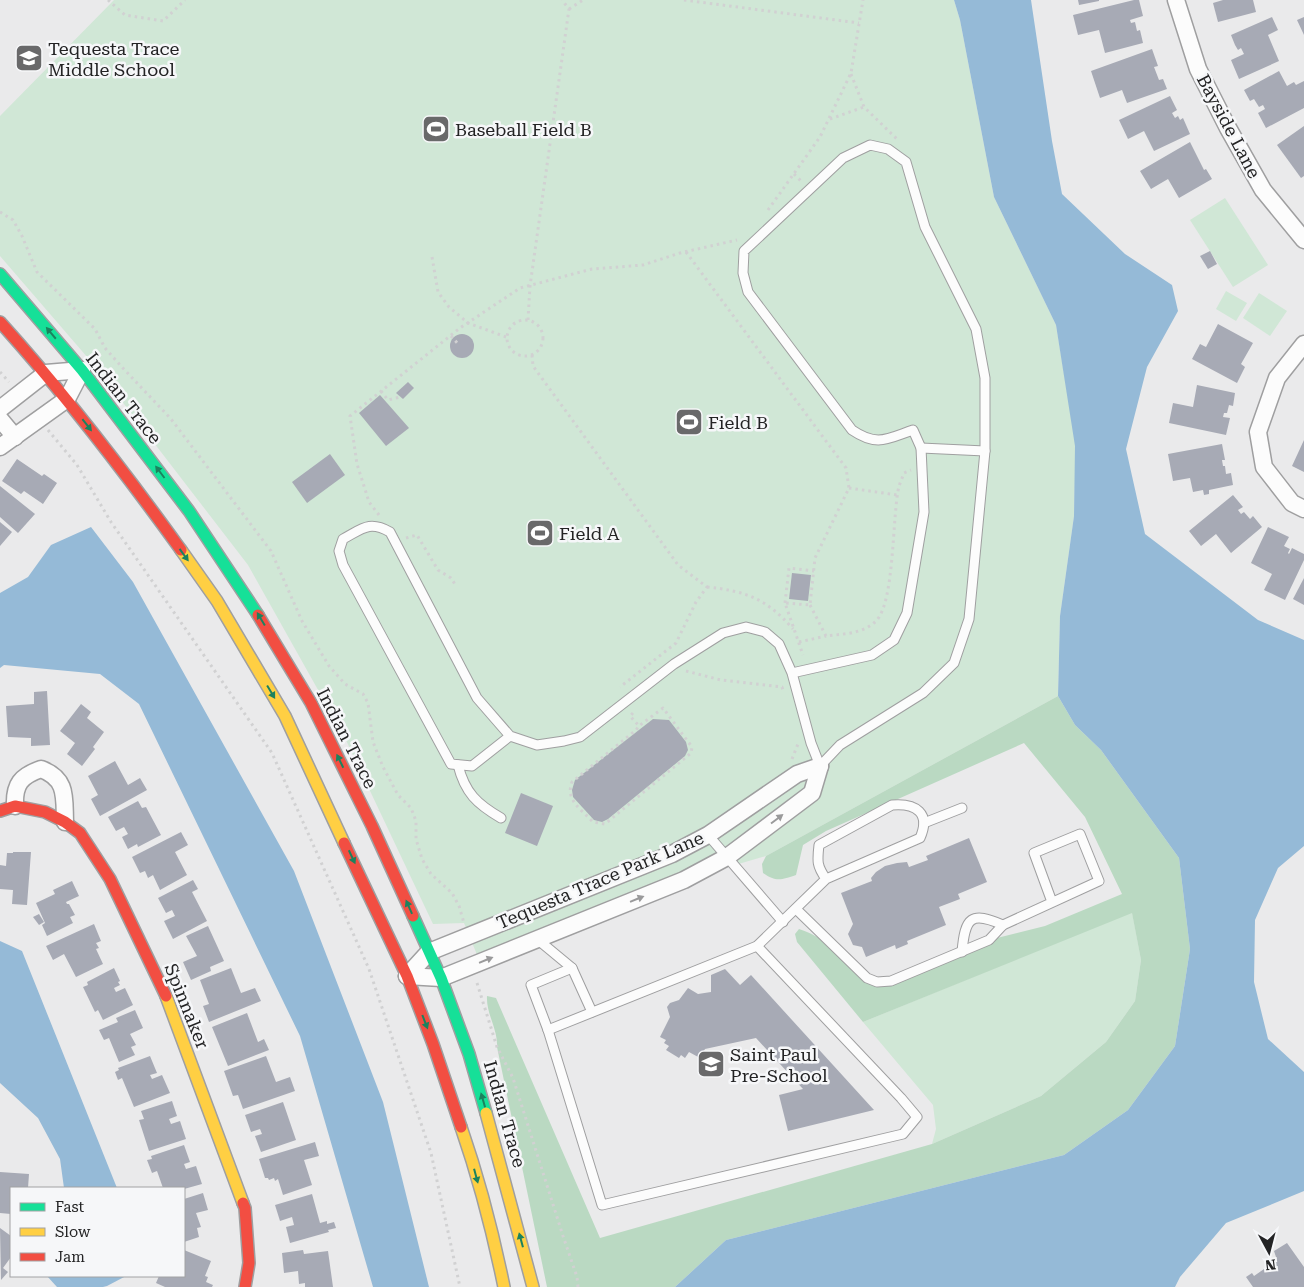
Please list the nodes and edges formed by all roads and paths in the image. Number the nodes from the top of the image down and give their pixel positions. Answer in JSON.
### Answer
{"nodes":[{"id":1,"x":108,"y":0,"type":"edge"},
{"id":2,"x":185,"y":0,"type":"edge"},
{"id":3,"x":562,"y":0,"type":"edge"},
{"id":4,"x":583,"y":0,"type":"edge"},
{"id":5,"x":684,"y":0,"type":"edge"},
{"id":6,"x":863,"y":0,"type":"edge"},
{"id":7,"x":1176,"y":0,"type":"edge"},
{"id":8,"x":569,"y":9,"type":"junction"},
{"id":9,"x":860,"y":23,"type":"junction"},
{"id":10,"x":851,"y":73,"type":"junction"},
{"id":11,"x":864,"y":107,"type":"junction"},
{"id":12,"x":829,"y":120,"type":"junction"},
{"id":13,"x":904,"y":146,"type":"dead end"},
{"id":14,"x":794,"y":174,"type":"junction"},
{"id":15,"x":801,"y":181,"type":"dead end"},
{"id":16,"x":0,"y":212,"type":"edge"},
{"id":17,"x":762,"y":217,"type":"dead end"},
{"id":18,"x":742,"y":238,"type":"dead end"},
{"id":19,"x":1304,"y":240,"type":"edge"},
{"id":20,"x":686,"y":252,"type":"junction"},
{"id":21,"x":432,"y":257,"type":"dead end"},
{"id":22,"x":0,"y":274,"type":"edge"},
{"id":23,"x":530,"y":286,"type":"junction"},
{"id":24,"x":528,"y":320,"type":"junction"},
{"id":25,"x":0,"y":322,"type":"edge"},
{"id":26,"x":468,"y":323,"type":"junction"},
{"id":27,"x":451,"y":336,"type":"junction"},
{"id":28,"x":506,"y":337,"type":"junction"},
{"id":29,"x":1304,"y":344,"type":"edge"},
{"id":30,"x":459,"y":345,"type":"dead end"},
{"id":31,"x":532,"y":355,"type":"junction"},
{"id":32,"x":82,"y":370,"type":"junction"},
{"id":33,"x":0,"y":372,"type":"edge"},
{"id":34,"x":46,"y":373,"type":"junction"},
{"id":35,"x":381,"y":391,"type":"junction"},
{"id":36,"x":19,"y":394,"type":"junction"},
{"id":37,"x":400,"y":397,"type":"dead end"},
{"id":38,"x":67,"y":399,"type":"junction"},
{"id":39,"x":0,"y":409,"type":"edge"},
{"id":40,"x":0,"y":419,"type":"edge"},
{"id":41,"x":39,"y":419,"type":"junction"},
{"id":42,"x":15,"y":437,"type":"junction"},
{"id":43,"x":0,"y":447,"type":"edge"},
{"id":44,"x":921,"y":448,"type":"junction"},
{"id":45,"x":985,"y":452,"type":"junction"},
{"id":46,"x":911,"y":470,"type":"dead end"},
{"id":47,"x":849,"y":488,"type":"junction"},
{"id":48,"x":897,"y":494,"type":"junction"},
{"id":49,"x":1304,"y":508,"type":"edge"},
{"id":50,"x":380,"y":516,"type":"dead end"},
{"id":51,"x":400,"y":532,"type":"dead end"},
{"id":52,"x":814,"y":571,"type":"junction"},
{"id":53,"x":456,"y":586,"type":"dead end"},
{"id":54,"x":707,"y":587,"type":"junction"},
{"id":55,"x":785,"y":603,"type":"junction"},
{"id":56,"x":810,"y":605,"type":"junction"},
{"id":57,"x":796,"y":632,"type":"junction"},
{"id":58,"x":826,"y":636,"type":"junction"},
{"id":59,"x":799,"y":642,"type":"junction"},
{"id":60,"x":803,"y":655,"type":"dead end"},
{"id":61,"x":684,"y":670,"type":"dead end"},
{"id":62,"x":792,"y":673,"type":"junction"},
{"id":63,"x":620,"y":687,"type":"dead end"},
{"id":64,"x":785,"y":696,"type":"dead end"},
{"id":65,"x":636,"y":707,"type":"dead end"},
{"id":66,"x":639,"y":726,"type":"junction"},
{"id":67,"x":510,"y":736,"type":"junction"},
{"id":68,"x":796,"y":738,"type":"dead end"},
{"id":69,"x":791,"y":761,"type":"dead end"},
{"id":70,"x":458,"y":765,"type":"junction"},
{"id":71,"x":820,"y":766,"type":"junction"},
{"id":72,"x":962,"y":808,"type":"dead end"},
{"id":73,"x":8,"y":809,"type":"edge"},
{"id":74,"x":501,"y":818,"type":"dead end"},
{"id":75,"x":65,"y":822,"type":"junction"},
{"id":76,"x":924,"y":823,"type":"junction"},
{"id":77,"x":708,"y":835,"type":"junction"},
{"id":78,"x":726,"y":857,"type":"junction"},
{"id":79,"x":826,"y":879,"type":"junction"},
{"id":80,"x":1052,"y":902,"type":"junction"},
{"id":81,"x":796,"y":909,"type":"junction"},
{"id":82,"x":472,"y":920,"type":"dead end"},
{"id":83,"x":783,"y":922,"type":"junction"},
{"id":84,"x":1003,"y":925,"type":"junction"},
{"id":85,"x":536,"y":940,"type":"junction"},
{"id":86,"x":757,"y":946,"type":"junction"},
{"id":87,"x":429,"y":952,"type":"junction"},
{"id":88,"x":962,"y":952,"type":"junction"},
{"id":89,"x":572,"y":968,"type":"junction"},
{"id":90,"x":407,"y":976,"type":"junction"},
{"id":91,"x":441,"y":978,"type":"junction"},
{"id":92,"x":477,"y":983,"type":"dead end"},
{"id":93,"x":592,"y":1012,"type":"junction"},
{"id":94,"x":548,"y":1030,"type":"junction"},
{"id":95,"x":245,"y":1287,"type":"edge"},
{"id":96,"x":460,"y":1287,"type":"edge"},
{"id":97,"x":504,"y":1287,"type":"edge"},
{"id":98,"x":533,"y":1287,"type":"edge"},
{"id":99,"x":578,"y":1287,"type":"edge"}],
"edges":[{"from":1,"to":2,"type":"path"},
{"from":3,"to":8,"type":"path"},
{"from":4,"to":8,"type":"path"},
{"from":5,"to":9,"type":"path"},
{"from":6,"to":9,"type":"path"},
{"from":7,"to":19,"type":"street","name":"Bayside Lane"},
{"from":8,"to":23,"type":"path"},
{"from":9,"to":10,"type":"path"},
{"from":10,"to":11,"type":"path"},
{"from":10,"to":12,"type":"path"},
{"from":11,"to":12,"type":"path"},
{"from":11,"to":13,"type":"path"},
{"from":12,"to":14,"type":"path"},
{"from":14,"to":15,"type":"path"},
{"from":14,"to":17,"type":"path"},
{"from":16,"to":82,"type":"path"},
{"from":18,"to":20,"type":"path"},
{"from":20,"to":23,"type":"path"},
{"from":20,"to":47,"type":"path"},
{"from":21,"to":26,"type":"path"},
{"from":32,"to":22,"type":"main road","name":"Indian Trace","one_way":true},
{"from":23,"to":24,"type":"path"},
{"from":23,"to":26,"type":"path"},
{"from":24,"to":28,"type":"path"},
{"from":24,"to":31,"type":"path"},
{"from":25,"to":34,"type":"main road"},
{"from":26,"to":27,"type":"path"},
{"from":26,"to":28,"type":"path"},
{"from":27,"to":30,"type":"path"},
{"from":27,"to":35,"type":"path"},
{"from":28,"to":31,"type":"path"},
{"from":29,"to":49,"type":"street"},
{"from":31,"to":54,"type":"path"},
{"from":32,"to":34,"type":"street"},
{"from":32,"to":38,"type":"street"},
{"from":87,"to":32,"type":"main road","name":"Indian Trace","one_way":true},
{"from":33,"to":36,"type":"path"},
{"from":34,"to":36,"type":"street"},
{"from":34,"to":38,"type":"main road"},
{"from":35,"to":37,"type":"path"},
{"from":35,"to":50,"type":"path"},
{"from":36,"to":39,"type":"street"},
{"from":38,"to":41,"type":"street"},
{"from":38,"to":90,"type":"main road","one_way":true},
{"from":40,"to":42,"type":"street"},
{"from":41,"to":42,"type":"street"},
{"from":41,"to":96,"type":"path"},
{"from":42,"to":43,"type":"street"},
{"from":44,"to":45,"type":"lane"},
{"from":44,"to":45,"type":"lane"},
{"from":44,"to":62,"type":"lane"},
{"from":45,"to":71,"type":"lane"},
{"from":46,"to":48,"type":"path"},
{"from":47,"to":48,"type":"path"},
{"from":47,"to":52,"type":"path"},
{"from":48,"to":58,"type":"path"},
{"from":51,"to":53,"type":"path"},
{"from":52,"to":55,"type":"path"},
{"from":52,"to":56,"type":"path"},
{"from":54,"to":57,"type":"path"},
{"from":54,"to":63,"type":"path"},
{"from":55,"to":56,"type":"path"},
{"from":55,"to":57,"type":"path"},
{"from":56,"to":58,"type":"path"},
{"from":57,"to":59,"type":"path"},
{"from":58,"to":59,"type":"path"},
{"from":59,"to":60,"type":"path"},
{"from":61,"to":64,"type":"path"},
{"from":62,"to":67,"type":"lane"},
{"from":62,"to":71,"type":"lane"},
{"from":65,"to":66,"type":"path"},
{"from":66,"to":66,"type":"path"},
{"from":67,"to":70,"type":"lane"},
{"from":67,"to":70,"type":"lane"},
{"from":68,"to":69,"type":"path"},
{"from":70,"to":74,"type":"lane"},
{"from":71,"to":77,"type":"street","name":"Tequesta Trace Park Lane"},
{"from":78,"to":71,"type":"street","name":"Tequesta Trace Park Lane","one_way":true},
{"from":72,"to":76,"type":"lane"},
{"from":73,"to":75,"type":"main road","name":"Spinnaker"},
{"from":73,"to":75,"type":"street"},
{"from":75,"to":95,"type":"main road","name":"Spinnaker"},
{"from":76,"to":79,"type":"lane"},
{"from":76,"to":79,"type":"lane"},
{"from":77,"to":78,"type":"lane"},
{"from":77,"to":87,"type":"street","name":"Tequesta Trace Park Lane"},
{"from":78,"to":83,"type":"lane"},
{"from":85,"to":78,"type":"street","name":"Tequesta Trace Park Lane","one_way":true},
{"from":79,"to":81,"type":"lane"},
{"from":80,"to":80,"type":"lane"},
{"from":80,"to":84,"type":"lane"},
{"from":81,"to":83,"type":"lane"},
{"from":81,"to":88,"type":"lane"},
{"from":83,"to":86,"type":"lane"},
{"from":84,"to":88,"type":"lane"},
{"from":84,"to":88,"type":"lane"},
{"from":85,"to":89,"type":"lane"},
{"from":91,"to":85,"type":"street","name":"Tequesta Trace Park Lane","one_way":true},
{"from":86,"to":93,"type":"lane"},
{"from":86,"to":94,"type":"lane"},
{"from":87,"to":90,"type":"street","name":"Tequesta Trace Park Lane"},
{"from":87,"to":91,"type":"main road","name":"Indian Trace"},
{"from":89,"to":93,"type":"lane"},
{"from":89,"to":94,"type":"lane"},
{"from":90,"to":91,"type":"street","name":"Tequesta Trace Park Lane"},
{"from":90,"to":97,"type":"main road","one_way":true},
{"from":98,"to":91,"type":"main road","name":"Indian Trace","one_way":true},
{"from":92,"to":99,"type":"path"},
{"from":93,"to":94,"type":"lane"}]}
